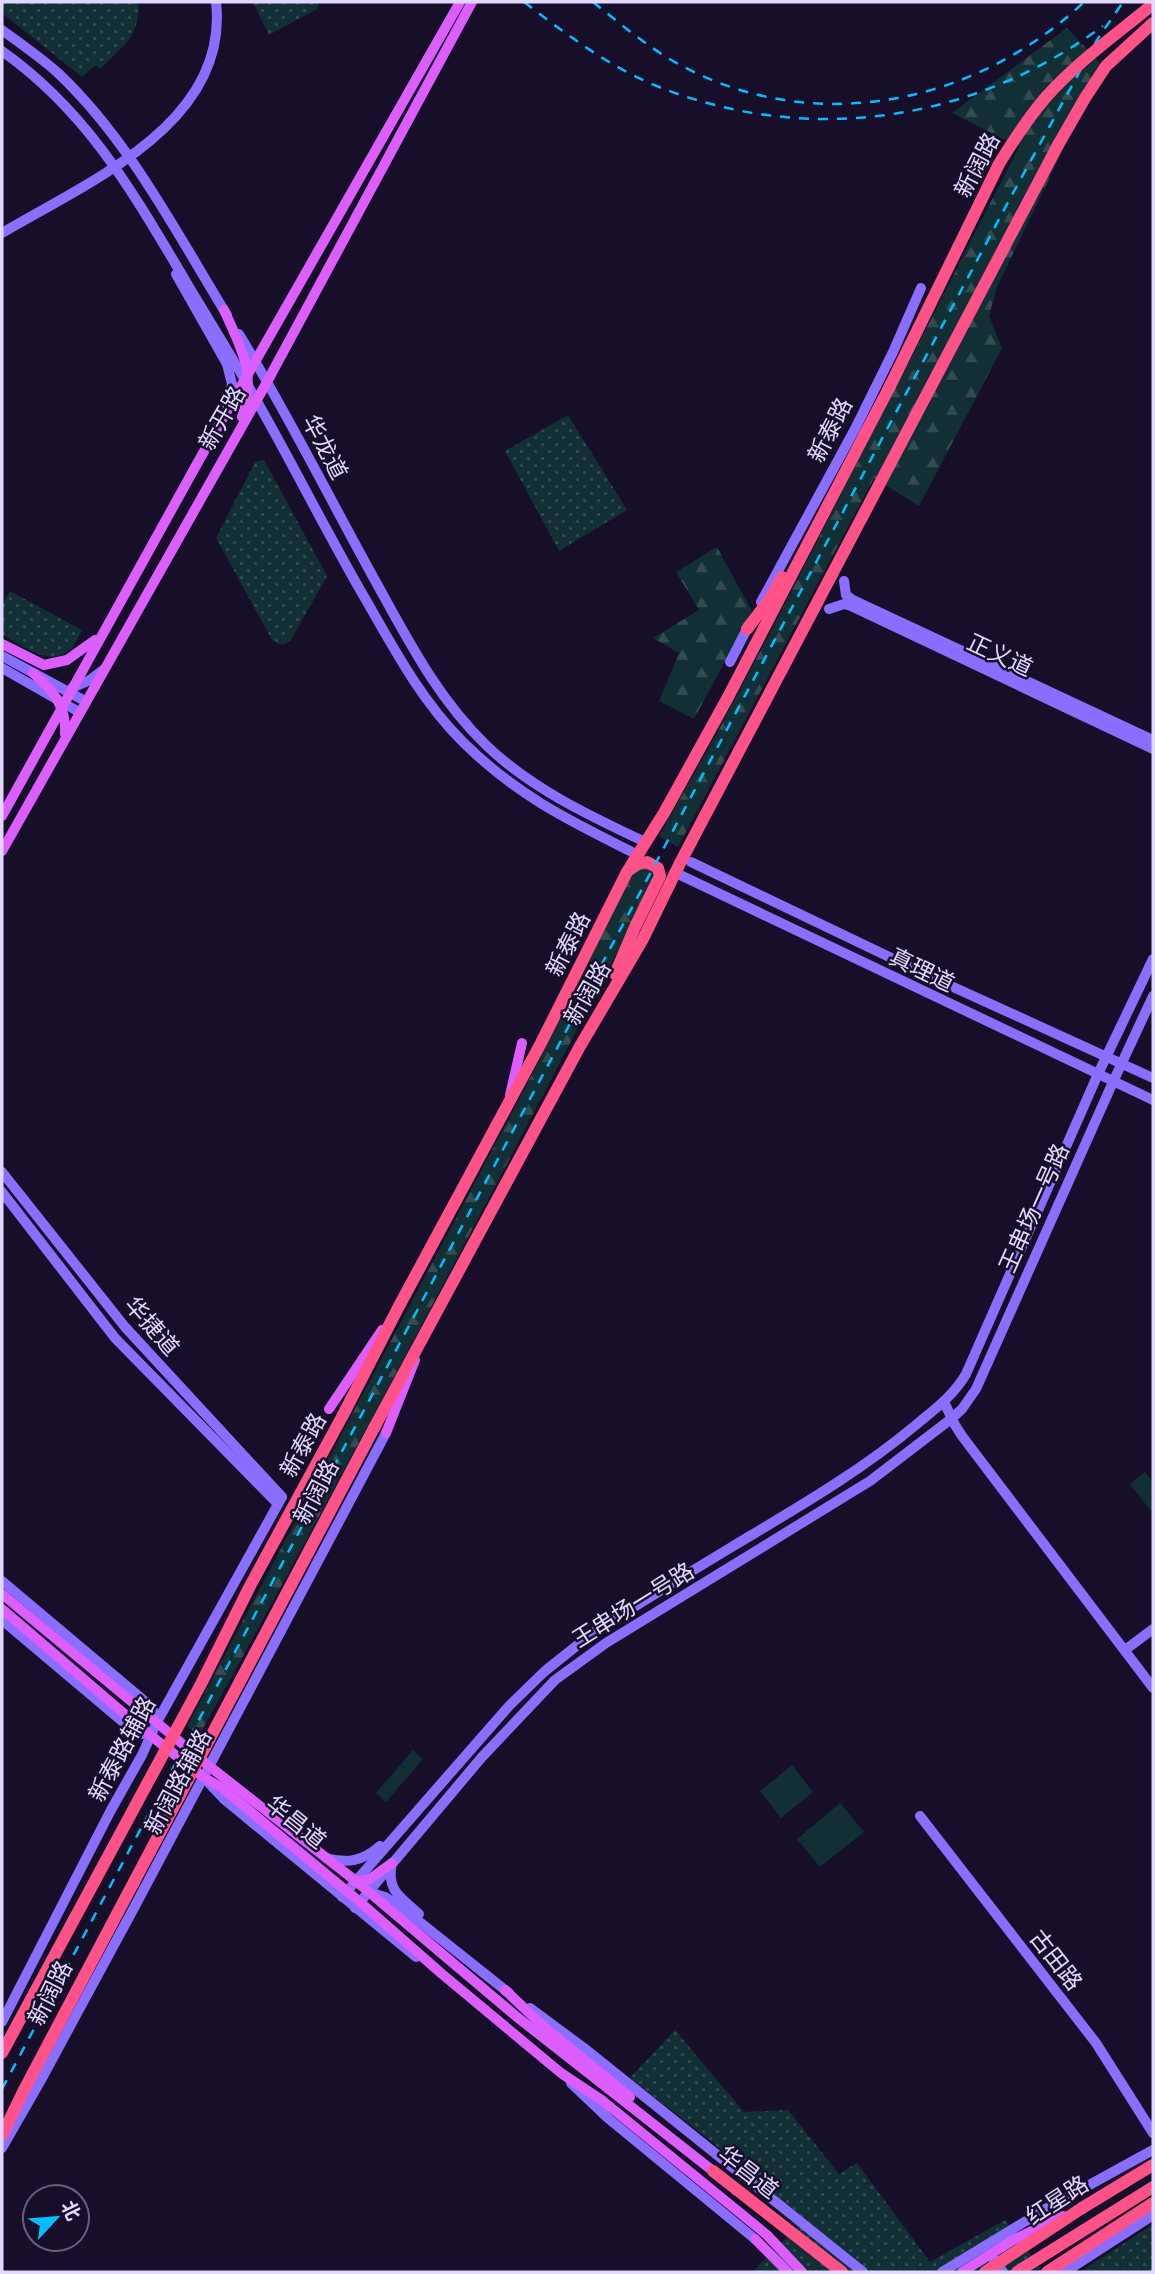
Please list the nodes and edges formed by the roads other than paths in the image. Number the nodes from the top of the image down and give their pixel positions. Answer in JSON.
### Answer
{"nodes":[{"id":1,"x":216,"y":2,"type":"edge"},
{"id":2,"x":460,"y":2,"type":"edge"},
{"id":3,"x":472,"y":2,"type":"edge"},
{"id":4,"x":1153,"y":4,"type":"edge"},
{"id":5,"x":1153,"y":23,"type":"edge"},
{"id":6,"x":2,"y":30,"type":"edge"},
{"id":7,"x":2,"y":51,"type":"edge"},
{"id":8,"x":129,"y":158,"type":"junction"},
{"id":9,"x":115,"y":167,"type":"junction"},
{"id":10,"x":2,"y":233,"type":"edge"},
{"id":11,"x":169,"y":254,"type":"junction"},
{"id":12,"x":921,"y":288,"type":"dead end"},
{"id":13,"x":224,"y":310,"type":"junction"},
{"id":14,"x":256,"y":363,"type":"junction"},
{"id":15,"x":248,"y":381,"type":"junction"},
{"id":16,"x":267,"y":382,"type":"junction"},
{"id":17,"x":257,"y":400,"type":"junction"},
{"id":18,"x":220,"y":425,"type":"junction"},
{"id":19,"x":234,"y":440,"type":"junction"},
{"id":20,"x":835,"y":495,"type":"junction"},
{"id":21,"x":844,"y":580,"type":"dead end"},
{"id":22,"x":829,"y":609,"type":"dead end"},
{"id":23,"x":747,"y":629,"type":"junction"},
{"id":24,"x":104,"y":630,"type":"junction"},
{"id":25,"x":2,"y":644,"type":"edge"},
{"id":26,"x":2,"y":656,"type":"edge"},
{"id":27,"x":730,"y":662,"type":"dead end"},
{"id":28,"x":2,"y":668,"type":"edge"},
{"id":29,"x":103,"y":670,"type":"junction"},
{"id":30,"x":30,"y":678,"type":"junction"},
{"id":31,"x":63,"y":696,"type":"junction"},
{"id":32,"x":85,"y":701,"type":"junction"},
{"id":33,"x":79,"y":712,"type":"junction"},
{"id":34,"x":1153,"y":740,"type":"edge"},
{"id":35,"x":63,"y":741,"type":"junction"},
{"id":36,"x":1153,"y":749,"type":"edge"},
{"id":37,"x":2,"y":816,"type":"edge"},
{"id":38,"x":645,"y":842,"type":"junction"},
{"id":39,"x":2,"y":851,"type":"edge"},
{"id":40,"x":638,"y":855,"type":"junction"},
{"id":41,"x":691,"y":862,"type":"dead end"},
{"id":42,"x":627,"y":872,"type":"junction"},
{"id":43,"x":676,"y":873,"type":"junction"},
{"id":44,"x":1153,"y":959,"type":"edge"},
{"id":45,"x":1153,"y":996,"type":"edge"},
{"id":46,"x":607,"y":998,"type":"junction"},
{"id":47,"x":1114,"y":1029,"type":"dead end"},
{"id":48,"x":1131,"y":1038,"type":"dead end"},
{"id":49,"x":522,"y":1043,"type":"dead end"},
{"id":50,"x":1107,"y":1055,"type":"junction"},
{"id":51,"x":1122,"y":1063,"type":"junction"},
{"id":52,"x":1098,"y":1074,"type":"junction"},
{"id":53,"x":1153,"y":1077,"type":"edge"},
{"id":54,"x":1113,"y":1082,"type":"junction"},
{"id":55,"x":1153,"y":1100,"type":"edge"},
{"id":56,"x":508,"y":1102,"type":"junction"},
{"id":57,"x":2,"y":1172,"type":"edge"},
{"id":58,"x":2,"y":1192,"type":"edge"},
{"id":59,"x":398,"y":1308,"type":"junction"},
{"id":60,"x":944,"y":1402,"type":"junction"},
{"id":61,"x":328,"y":1409,"type":"dead end"},
{"id":62,"x":953,"y":1418,"type":"junction"},
{"id":63,"x":921,"y":1421,"type":"dead end"},
{"id":64,"x":380,"y":1430,"type":"junction"},
{"id":65,"x":280,"y":1501,"type":"junction"},
{"id":66,"x":2,"y":1581,"type":"edge"},
{"id":67,"x":2,"y":1594,"type":"edge"},
{"id":68,"x":2,"y":1609,"type":"edge"},
{"id":69,"x":2,"y":1620,"type":"edge"},
{"id":70,"x":1153,"y":1629,"type":"edge"},
{"id":71,"x":1126,"y":1649,"type":"junction"},
{"id":72,"x":1153,"y":1682,"type":"edge"},
{"id":73,"x":1153,"y":1688,"type":"edge"},
{"id":74,"x":157,"y":1722,"type":"junction"},
{"id":75,"x":151,"y":1735,"type":"junction"},
{"id":76,"x":206,"y":1771,"type":"junction"},
{"id":77,"x":446,"y":1779,"type":"junction"},
{"id":78,"x":920,"y":1816,"type":"dead end"},
{"id":79,"x":322,"y":1856,"type":"junction"},
{"id":80,"x":392,"y":1863,"type":"junction"},
{"id":81,"x":370,"y":1879,"type":"junction"},
{"id":82,"x":351,"y":1886,"type":"junction"},
{"id":83,"x":368,"y":1892,"type":"junction"},
{"id":84,"x":358,"y":1905,"type":"junction"},
{"id":85,"x":377,"y":1916,"type":"junction"},
{"id":86,"x":443,"y":1939,"type":"junction"},
{"id":87,"x":442,"y":1975,"type":"junction"},
{"id":88,"x":505,"y":1990,"type":"junction"},
{"id":89,"x":2,"y":2022,"type":"edge"},
{"id":90,"x":2,"y":2053,"type":"edge"},
{"id":91,"x":561,"y":2073,"type":"junction"},
{"id":92,"x":1153,"y":2133,"type":"edge"},
{"id":93,"x":2,"y":2135,"type":"edge"},
{"id":94,"x":2,"y":2148,"type":"edge"},
{"id":95,"x":1153,"y":2150,"type":"edge"},
{"id":96,"x":1153,"y":2165,"type":"edge"},
{"id":97,"x":713,"y":2171,"type":"joint"},
{"id":98,"x":1153,"y":2187,"type":"edge"},
{"id":99,"x":1153,"y":2203,"type":"edge"},
{"id":100,"x":1082,"y":2208,"type":"junction"},
{"id":101,"x":1153,"y":2215,"type":"edge"},
{"id":102,"x":755,"y":2239,"type":"joint"},
{"id":103,"x":985,"y":2246,"type":"junction"},
{"id":104,"x":788,"y":2272,"type":"edge"},
{"id":105,"x":802,"y":2272,"type":"edge"},
{"id":106,"x":842,"y":2272,"type":"edge"},
{"id":107,"x":852,"y":2272,"type":"edge"},
{"id":108,"x":863,"y":2272,"type":"edge"},
{"id":109,"x":942,"y":2272,"type":"edge"},
{"id":110,"x":962,"y":2272,"type":"edge"},
{"id":111,"x":985,"y":2272,"type":"edge"},
{"id":112,"x":1003,"y":2272,"type":"edge"},
{"id":113,"x":1017,"y":2272,"type":"edge"},
{"id":114,"x":1047,"y":2272,"type":"edge"},
{"id":115,"x":1065,"y":2272,"type":"edge"}],
"edges":[{"from":1,"to":8,"type":"street"},
{"from":2,"to":14,"type":"main road","name":"新开路"},
{"from":3,"to":16,"type":"main road","name":"新开路"},
{"from":4,"to":20,"type":"highway","name":"新阔路","bridge":true},
{"from":5,"to":43,"type":"highway","name":"新阔路"},
{"from":6,"to":8,"type":"street","name":"华龙道"},
{"from":7,"to":9,"type":"street"},
{"from":8,"to":9,"type":"street"},
{"from":8,"to":13,"type":"street","name":"华龙道"},
{"from":9,"to":10,"type":"street"},
{"from":9,"to":11,"type":"street"},
{"from":11,"to":15,"type":"street"},
{"from":11,"to":18,"type":"street"},
{"from":12,"to":23,"type":"street","name":"新泰路"},
{"from":13,"to":14,"type":"street","name":"华龙道"},
{"from":13,"to":15,"type":"main road"},
{"from":14,"to":15,"type":"main road","name":"新开路"},
{"from":14,"to":16,"type":"street","name":"华龙道"},
{"from":15,"to":17,"type":"street"},
{"from":15,"to":18,"type":"main road","name":"新开路"},
{"from":15,"to":19,"type":"main road"},
{"from":16,"to":17,"type":"main road","name":"新开路"},
{"from":16,"to":38,"type":"street","name":"华龙道"},
{"from":17,"to":19,"type":"main road","name":"新开路"},
{"from":17,"to":40,"type":"street"},
{"from":18,"to":24,"type":"main road","name":"新开路"},
{"from":19,"to":29,"type":"main road","name":"新开路"},
{"from":20,"to":23,"type":"highway"},
{"from":20,"to":38,"type":"highway","name":"新泰路"},
{"from":21,"to":34,"type":"street","name":"正义道"},
{"from":22,"to":36,"type":"street","name":"正义道"},
{"from":23,"to":27,"type":"street","name":"新泰路"},
{"from":24,"to":25,"type":"main road"},
{"from":24,"to":31,"type":"main road","name":"新开路"},
{"from":26,"to":30,"type":"street"},
{"from":28,"to":30,"type":"street"},
{"from":29,"to":31,"type":"street"},
{"from":29,"to":32,"type":"main road","name":"新开路"},
{"from":30,"to":31,"type":"main road"},
{"from":31,"to":32,"type":"street"},
{"from":31,"to":33,"type":"street"},
{"from":31,"to":35,"type":"main road"},
{"from":31,"to":37,"type":"main road","name":"新开路"},
{"from":32,"to":33,"type":"main road","name":"新开路"},
{"from":33,"to":35,"type":"main road","name":"新开路"},
{"from":35,"to":39,"type":"main road","name":"新开路"},
{"from":38,"to":40,"type":"highway","name":"新泰路"},
{"from":40,"to":42,"type":"highway","name":"新泰路"},
{"from":41,"to":50,"type":"street","name":"真理道"},
{"from":42,"to":46,"type":"highway"},
{"from":42,"to":56,"type":"highway","name":"新泰路"},
{"from":43,"to":46,"type":"highway","name":"新阔路"},
{"from":43,"to":52,"type":"street","name":"真理道"},
{"from":44,"to":50,"type":"street","name":"王串场一号路"},
{"from":45,"to":51,"type":"street","name":"王串场一号路"},
{"from":46,"to":64,"type":"highway","name":"新阔路"},
{"from":47,"to":50,"type":"street","name":"王串场一号路"},
{"from":48,"to":51,"type":"street","name":"王串场一号路"},
{"from":49,"to":56,"type":"main road"},
{"from":50,"to":51,"type":"street","name":"真理道"},
{"from":50,"to":52,"type":"street","name":"王串场一号路"},
{"from":51,"to":53,"type":"street","name":"真理道"},
{"from":51,"to":54,"type":"street","name":"王串场一号路"},
{"from":52,"to":54,"type":"street","name":"真理道"},
{"from":52,"to":60,"type":"street","name":"王串场一号路"},
{"from":54,"to":55,"type":"street","name":"真理道"},
{"from":54,"to":62,"type":"street","name":"王串场一号路"},
{"from":56,"to":59,"type":"highway","name":"新泰路"},
{"from":57,"to":65,"type":"street","name":"华捷道"},
{"from":58,"to":65,"type":"street","name":"华捷道"},
{"from":59,"to":61,"type":"main road"},
{"from":59,"to":90,"type":"highway","name":"新泰路","bridge":true},
{"from":60,"to":62,"type":"street"},
{"from":60,"to":63,"type":"street","name":"王串场一号路"},
{"from":60,"to":77,"type":"street","name":"王串场一号路"},
{"from":62,"to":71,"type":"street"},
{"from":62,"to":80,"type":"street","name":"王串场一号路"},
{"from":64,"to":76,"type":"street","name":"新阔路辅路"},
{"from":64,"to":93,"type":"highway","name":"新阔路","bridge":true},
{"from":65,"to":74,"type":"street","name":"新泰路辅路"},
{"from":66,"to":74,"type":"street"},
{"from":67,"to":74,"type":"main road","name":"华昌道"},
{"from":68,"to":75,"type":"main road","name":"华昌道"},
{"from":69,"to":75,"type":"street"},
{"from":70,"to":71,"type":"street"},
{"from":71,"to":72,"type":"street"},
{"from":71,"to":73,"type":"street"},
{"from":74,"to":75,"type":"street","name":"新泰路辅路"},
{"from":74,"to":76,"type":"main road","name":"华昌道"},
{"from":75,"to":76,"type":"main road","name":"华昌道"},
{"from":75,"to":89,"type":"street","name":"新泰路辅路"},
{"from":76,"to":79,"type":"main road","name":"华昌道"},
{"from":76,"to":82,"type":"main road","name":"华昌道"},
{"from":76,"to":82,"type":"street"},
{"from":76,"to":94,"type":"street","name":"新阔路辅路"},
{"from":77,"to":79,"type":"street"},
{"from":77,"to":81,"type":"street"},
{"from":77,"to":82,"type":"street","name":"王串场一号路"},
{"from":78,"to":92,"type":"street","name":"古田路"},
{"from":79,"to":82,"type":"main road","name":"华昌道"},
{"from":80,"to":81,"type":"main road"},
{"from":80,"to":83,"type":"street","name":"王串场一号路"},
{"from":80,"to":86,"type":"street"},
{"from":81,"to":82,"type":"main road"},
{"from":81,"to":83,"type":"street"},
{"from":82,"to":83,"type":"main road","name":"华昌道"},
{"from":82,"to":84,"type":"main road","name":"华昌道"},
{"from":83,"to":84,"type":"street","name":"王串场一号路"},
{"from":83,"to":85,"type":"street"},
{"from":83,"to":86,"type":"street","name":"华昌道"},
{"from":83,"to":97,"type":"main road","name":"华昌道"},
{"from":84,"to":85,"type":"main road","name":"华昌道"},
{"from":84,"to":87,"type":"street"},
{"from":85,"to":87,"type":"main road","name":"华昌道"},
{"from":86,"to":88,"type":"street","name":"华昌道"},
{"from":87,"to":91,"type":"main road","name":"华昌道"},
{"from":88,"to":107,"type":"main road","name":"华昌道"},
{"from":88,"to":108,"type":"street","name":"华昌道"},
{"from":91,"to":102,"type":"street","name":"华昌道"},
{"from":91,"to":105,"type":"main road","name":"华昌道"},
{"from":95,"to":103,"type":"street"},
{"from":96,"to":100,"type":"highway","name":"红星路"},
{"from":97,"to":106,"type":"highway","name":"华昌道"},
{"from":98,"to":113,"type":"highway","name":"红星路"},
{"from":99,"to":114,"type":"highway"},
{"from":100,"to":110,"type":"main road","bridge":true},
{"from":100,"to":111,"type":"highway","name":"红星路","bridge":true},
{"from":101,"to":115,"type":"street"},
{"from":102,"to":104,"type":"main road"},
{"from":103,"to":109,"type":"street"},
{"from":103,"to":112,"type":"street"}]}
